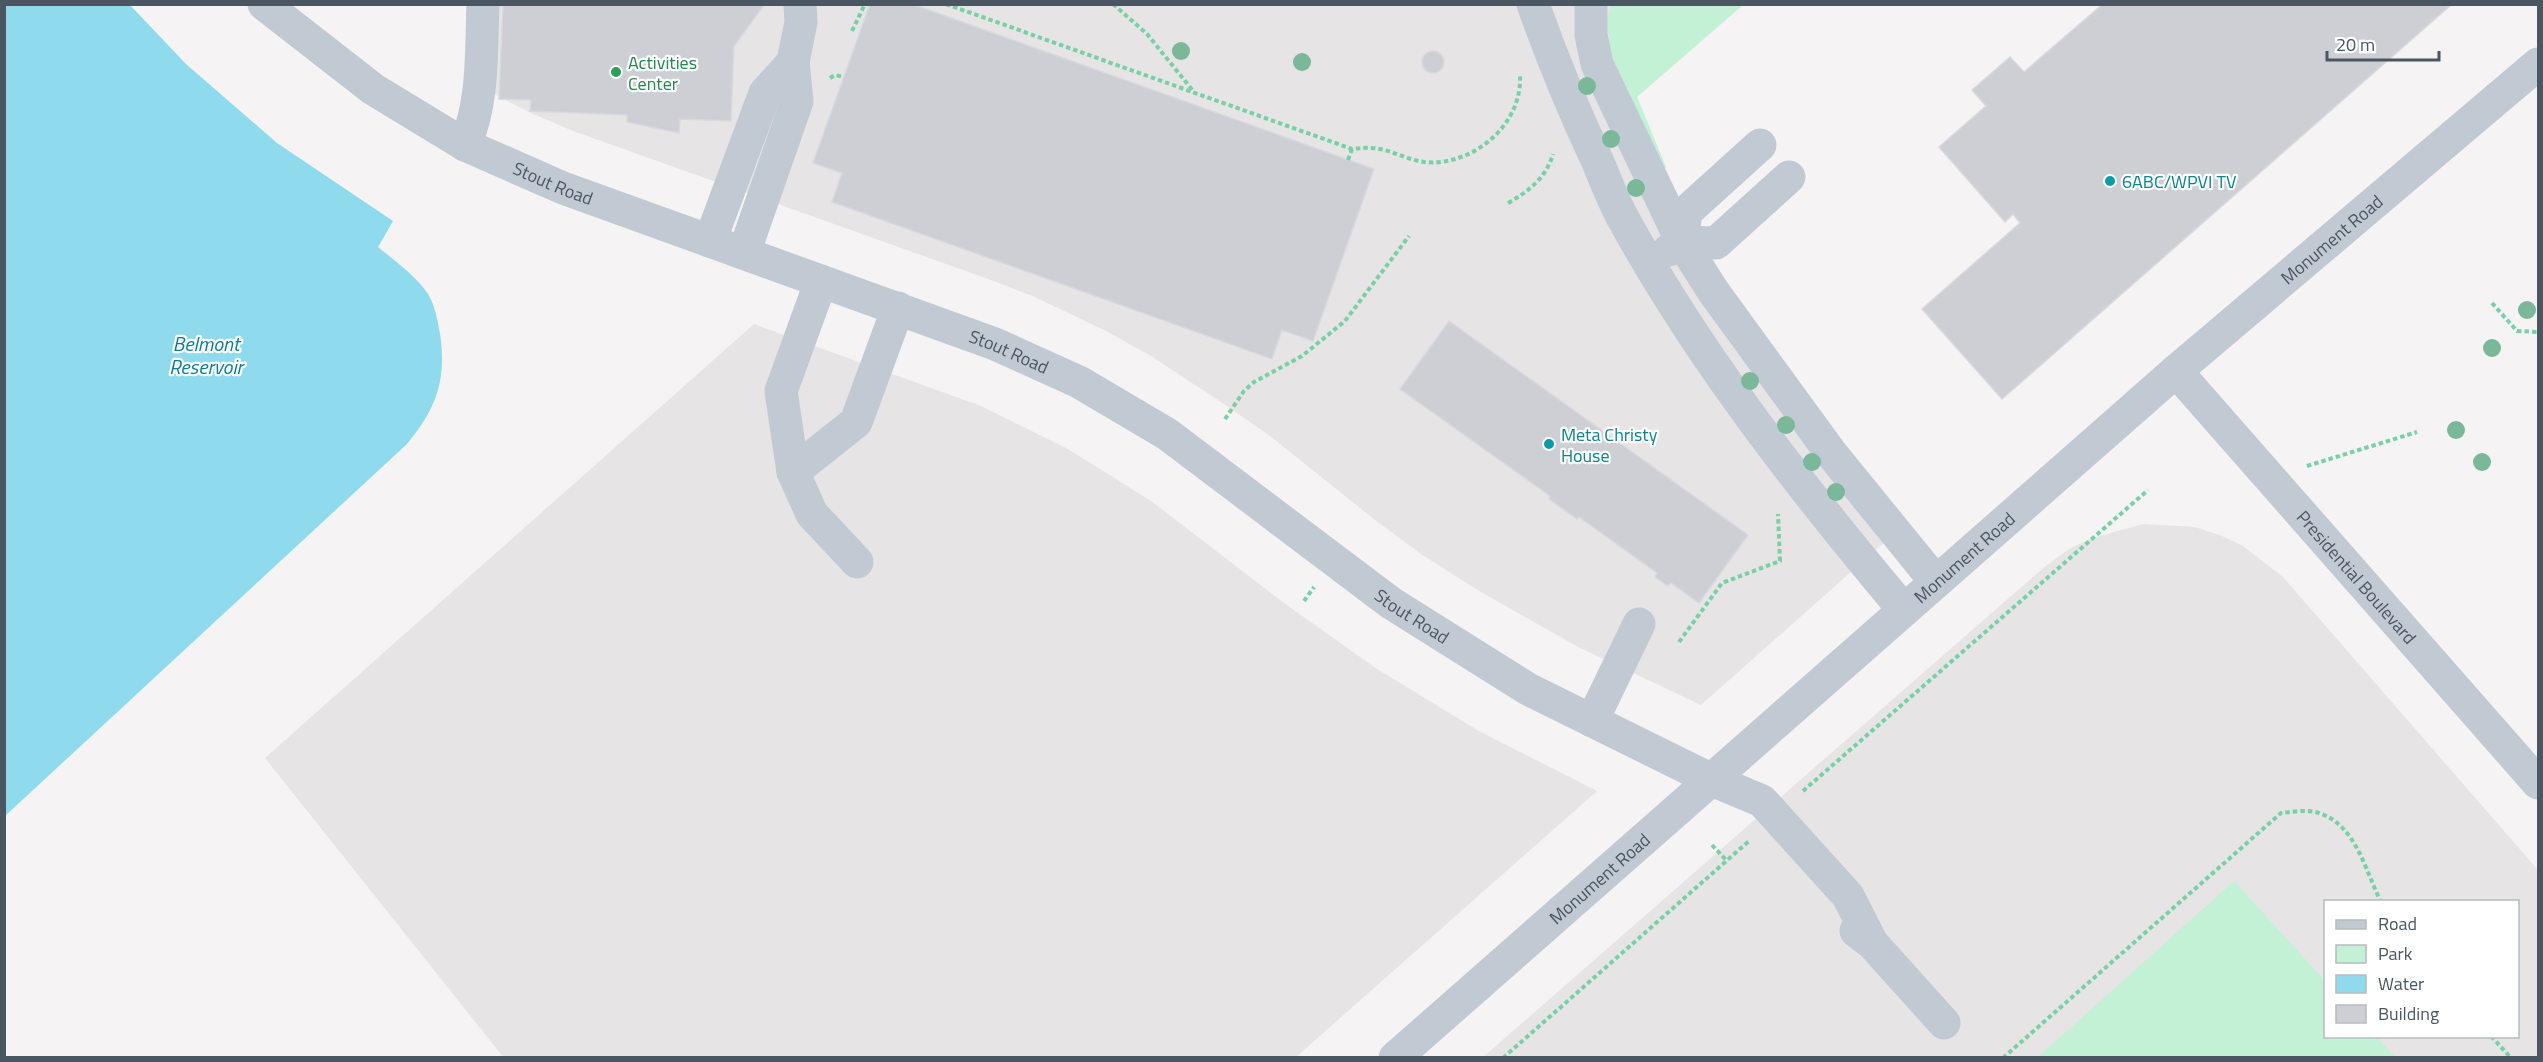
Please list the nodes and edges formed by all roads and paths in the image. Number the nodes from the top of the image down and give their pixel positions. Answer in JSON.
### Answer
{"nodes":[{"id":1,"x":264,"y":4,"type":"edge"},
{"id":2,"x":483,"y":4,"type":"edge"},
{"id":3,"x":800,"y":4,"type":"edge"},
{"id":4,"x":865,"y":4,"type":"edge"},
{"id":5,"x":946,"y":4,"type":"edge"},
{"id":6,"x":1113,"y":4,"type":"edge"},
{"id":7,"x":1533,"y":4,"type":"edge"},
{"id":8,"x":1591,"y":4,"type":"edge"},
{"id":9,"x":852,"y":31,"type":"dead end"},
{"id":10,"x":793,"y":62,"type":"junction"},
{"id":11,"x":2538,"y":64,"type":"edge"},
{"id":12,"x":1519,"y":65,"type":"dead end"},
{"id":13,"x":1195,"y":93,"type":"junction"},
{"id":14,"x":465,"y":145,"type":"junction"},
{"id":15,"x":1760,"y":145,"type":"dead end"},
{"id":16,"x":1555,"y":147,"type":"dead end"},
{"id":17,"x":1352,"y":148,"type":"junction"},
{"id":18,"x":1347,"y":160,"type":"dead end"},
{"id":19,"x":1789,"y":177,"type":"dead end"},
{"id":20,"x":1509,"y":203,"type":"dead end"},
{"id":21,"x":1409,"y":236,"type":"dead end"},
{"id":22,"x":710,"y":241,"type":"junction"},
{"id":23,"x":1682,"y":242,"type":"junction"},
{"id":24,"x":744,"y":253,"type":"junction"},
{"id":25,"x":1649,"y":262,"type":"junction"},
{"id":26,"x":821,"y":281,"type":"junction"},
{"id":27,"x":2492,"y":303,"type":"dead end"},
{"id":28,"x":898,"y":308,"type":"junction"},
{"id":29,"x":2538,"y":332,"type":"edge"},
{"id":30,"x":2176,"y":371,"type":"junction"},
{"id":31,"x":1225,"y":419,"type":"dead end"},
{"id":32,"x":2417,"y":432,"type":"dead end"},
{"id":33,"x":2298,"y":469,"type":"dead end"},
{"id":34,"x":792,"y":472,"type":"junction"},
{"id":35,"x":2148,"y":490,"type":"dead end"},
{"id":36,"x":1778,"y":513,"type":"dead end"},
{"id":37,"x":857,"y":562,"type":"dead end"},
{"id":38,"x":1936,"y":582,"type":"junction"},
{"id":39,"x":1904,"y":610,"type":"junction"},
{"id":40,"x":1639,"y":624,"type":"dead end"},
{"id":41,"x":1679,"y":642,"type":"dead end"},
{"id":42,"x":1592,"y":721,"type":"junction"},
{"id":43,"x":1712,"y":780,"type":"junction"},
{"id":44,"x":2538,"y":783,"type":"edge"},
{"id":45,"x":1798,"y":784,"type":"dead end"},
{"id":46,"x":1742,"y":832,"type":"dead end"},
{"id":47,"x":1712,"y":844,"type":"dead end"},
{"id":48,"x":1726,"y":860,"type":"junction"},
{"id":49,"x":2380,"y":900,"type":"edge"},
{"id":50,"x":1944,"y":1023,"type":"dead end"},
{"id":51,"x":2493,"y":1038,"type":"edge"},
{"id":52,"x":1395,"y":1058,"type":"edge"},
{"id":53,"x":1503,"y":1058,"type":"edge"},
{"id":54,"x":2003,"y":1058,"type":"edge"},
{"id":55,"x":2511,"y":1058,"type":"edge"}],
"edges":[{"from":1,"to":14,"type":"street","name":"Stout Road"},
{"from":2,"to":14,"type":"street"},
{"from":3,"to":10,"type":"street"},
{"from":4,"to":9,"type":"path"},
{"from":5,"to":13,"type":"path"},
{"from":6,"to":13,"type":"path"},
{"from":7,"to":25,"type":"street"},
{"from":8,"to":23,"type":"street"},
{"from":10,"to":22,"type":"street"},
{"from":10,"to":24,"type":"street"},
{"from":11,"to":30,"type":"street","name":"Monument Road"},
{"from":12,"to":17,"type":"path"},
{"from":13,"to":17,"type":"path"},
{"from":14,"to":22,"type":"street","name":"Stout Road"},
{"from":15,"to":23,"type":"street"},
{"from":16,"to":20,"type":"path"},
{"from":17,"to":18,"type":"path"},
{"from":19,"to":23,"type":"street"},
{"from":21,"to":31,"type":"path"},
{"from":22,"to":24,"type":"street","name":"Stout Road"},
{"from":23,"to":25,"type":"street"},
{"from":23,"to":38,"type":"street"},
{"from":24,"to":26,"type":"street","name":"Stout Road"},
{"from":25,"to":39,"type":"street"},
{"from":26,"to":28,"type":"street","name":"Stout Road"},
{"from":26,"to":34,"type":"street"},
{"from":27,"to":29,"type":"path"},
{"from":28,"to":34,"type":"street"},
{"from":28,"to":42,"type":"street","name":"Stout Road"},
{"from":30,"to":38,"type":"street","name":"Monument Road"},
{"from":30,"to":44,"type":"street","name":"Presidential Boulevard"},
{"from":32,"to":33,"type":"path"},
{"from":34,"to":37,"type":"street"},
{"from":35,"to":45,"type":"path"},
{"from":36,"to":41,"type":"path"},
{"from":38,"to":39,"type":"street","name":"Monument Road"},
{"from":39,"to":43,"type":"street","name":"Monument Road"},
{"from":40,"to":42,"type":"street"},
{"from":42,"to":43,"type":"street","name":"Stout Road"},
{"from":43,"to":50,"type":"street","name":"Stout Road"},
{"from":43,"to":52,"type":"street","name":"Monument Road"},
{"from":46,"to":48,"type":"path"},
{"from":47,"to":48,"type":"path"},
{"from":48,"to":53,"type":"path"},
{"from":49,"to":54,"type":"path"},
{"from":51,"to":55,"type":"path"}]}
